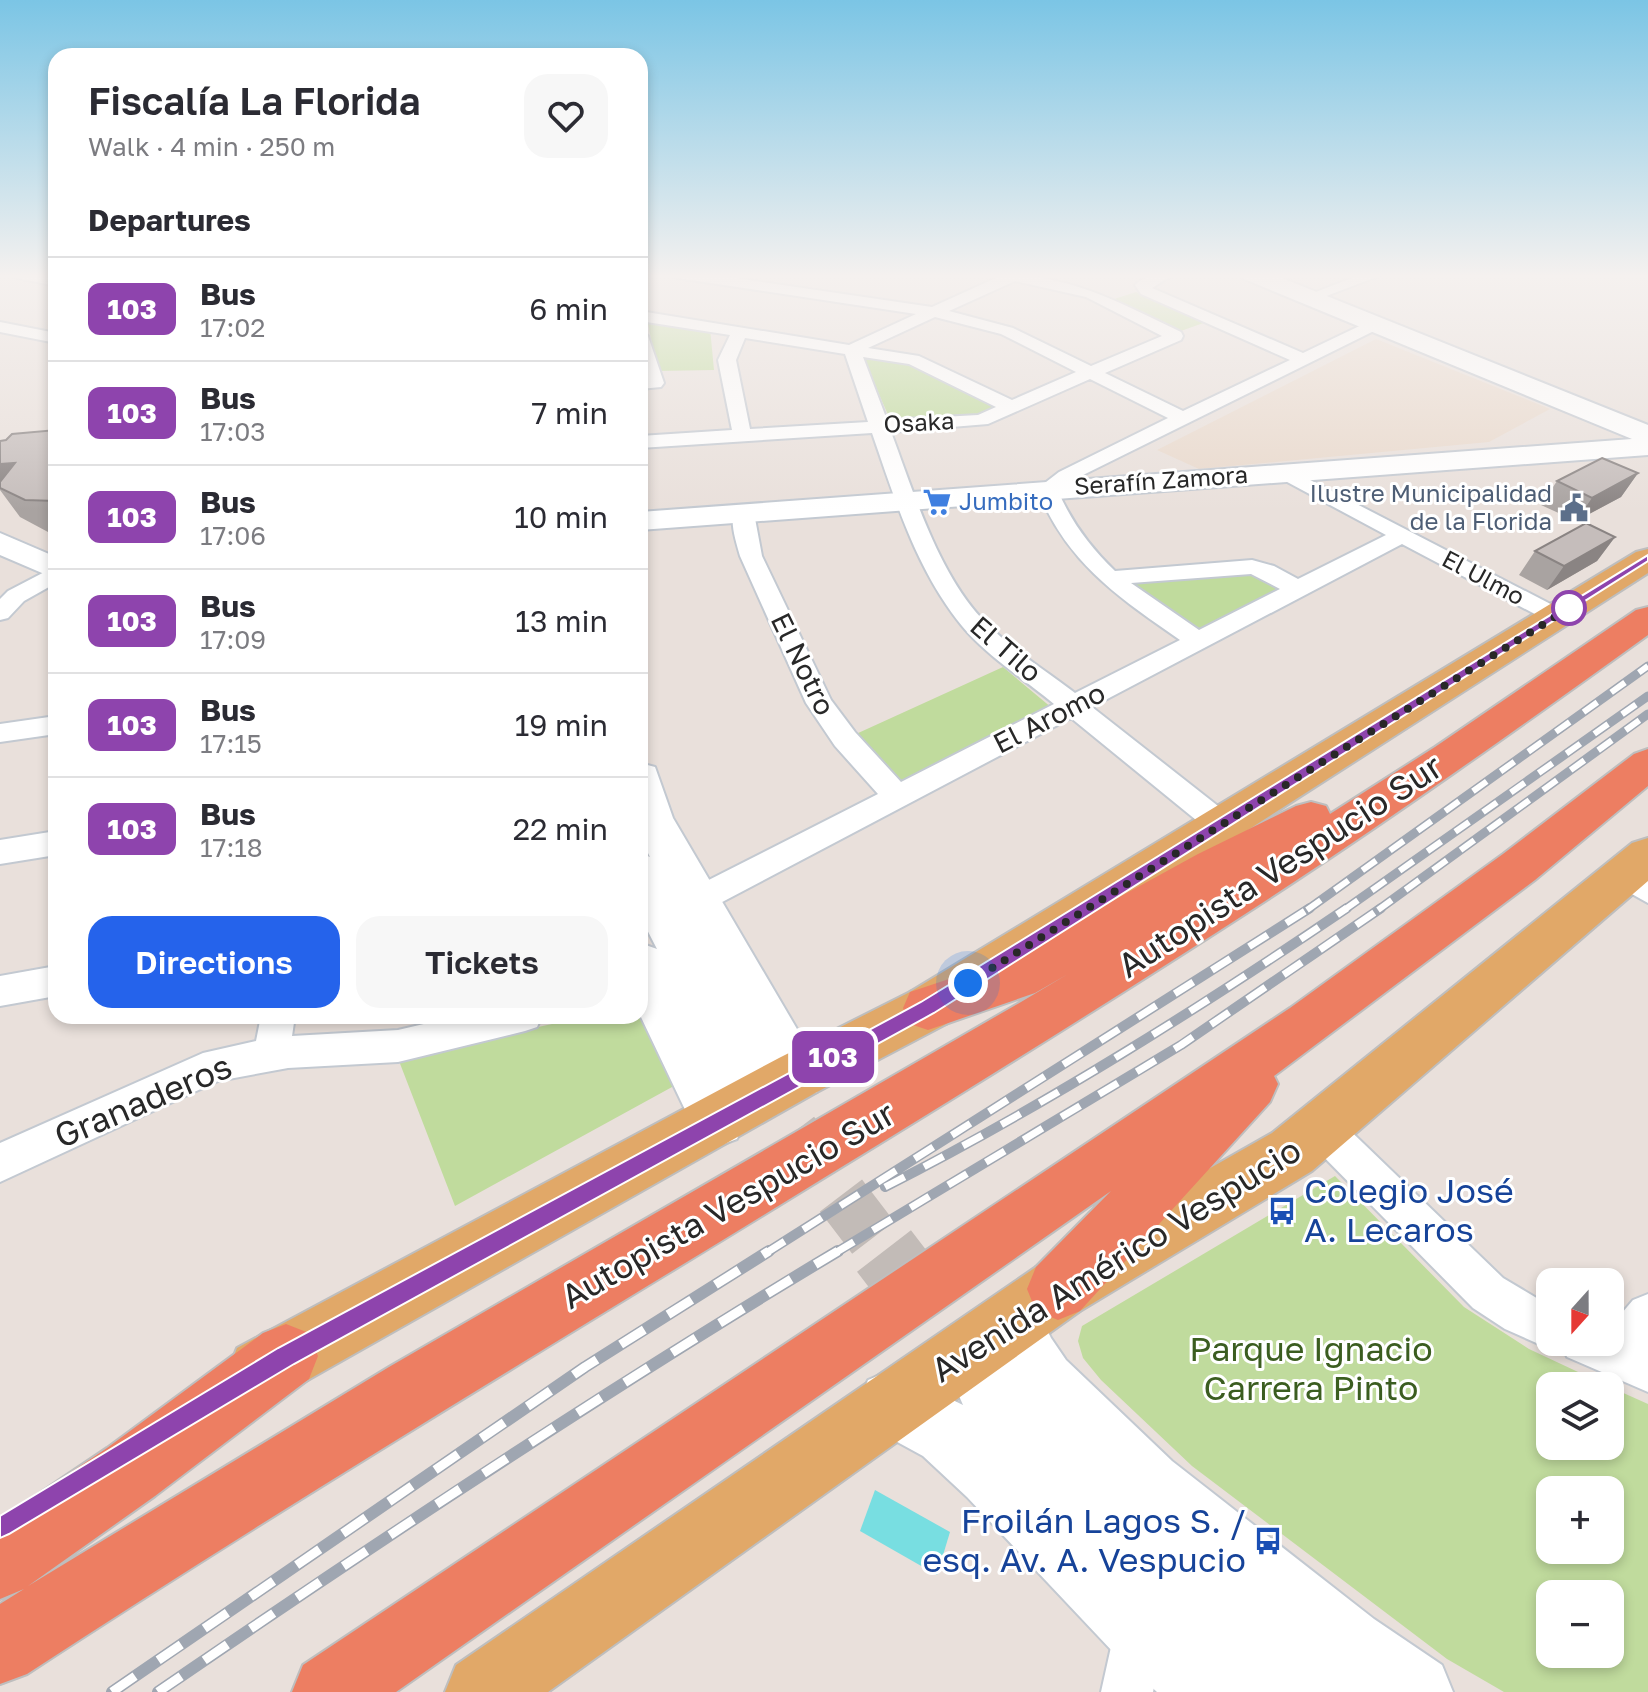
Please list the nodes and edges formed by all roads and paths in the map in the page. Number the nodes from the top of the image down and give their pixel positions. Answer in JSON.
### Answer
{"nodes":[{"id":1,"x":730,"y":353,"type":"edge"},
{"id":2,"x":852,"y":353,"type":"edge"},
{"id":3,"x":875,"y":353,"type":"edge"},
{"id":4,"x":1054,"y":353,"type":"edge"},
{"id":5,"x":1138,"y":353,"type":"edge"},
{"id":6,"x":1289,"y":353,"type":"edge"},
{"id":7,"x":1319,"y":353,"type":"edge"},
{"id":8,"x":1450,"y":353,"type":"edge"},
{"id":9,"x":1463,"y":353,"type":"edge"},
{"id":10,"x":1305,"y":360,"type":"junction"},
{"id":11,"x":1092,"y":372,"type":"junction"},
{"id":12,"x":1010,"y":406,"type":"junction"},
{"id":13,"x":1582,"y":409,"type":"junction"},
{"id":14,"x":1184,"y":419,"type":"junction"},
{"id":15,"x":1646,"y":422,"type":"edge"},
{"id":16,"x":878,"y":425,"type":"junction"},
{"id":17,"x":742,"y":435,"type":"junction"},
{"id":18,"x":648,"y":441,"type":"edge"},
{"id":19,"x":1648,"y":446,"type":"edge"},
{"id":20,"x":1492,"y":456,"type":"junction"},
{"id":21,"x":1283,"y":472,"type":"junction"},
{"id":22,"x":1047,"y":489,"type":"junction"},
{"id":23,"x":906,"y":501,"type":"junction"},
{"id":24,"x":743,"y":513,"type":"junction"},
{"id":25,"x":648,"y":520,"type":"edge"},
{"id":26,"x":0,"y":528,"type":"edge"},
{"id":27,"x":1402,"y":535,"type":"junction"},
{"id":28,"x":0,"y":543,"type":"edge"},
{"id":29,"x":48,"y":547,"type":"edge"},
{"id":30,"x":48,"y":567,"type":"edge"},
{"id":31,"x":48,"y":576,"type":"edge"},
{"id":32,"x":1108,"y":578,"type":"junction"},
{"id":33,"x":1642,"y":588,"type":"edge"},
{"id":34,"x":1298,"y":589,"type":"junction"},
{"id":35,"x":0,"y":613,"type":"edge"},
{"id":36,"x":1556,"y":616,"type":"junction"},
{"id":37,"x":1199,"y":641,"type":"junction"},
{"id":38,"x":1073,"y":706,"type":"junction"},
{"id":39,"x":48,"y":726,"type":"edge"},
{"id":40,"x":0,"y":733,"type":"edge"},
{"id":41,"x":1648,"y":764,"type":"edge"},
{"id":42,"x":1415,"y":781,"type":"junction"},
{"id":43,"x":898,"y":797,"type":"junction"},
{"id":44,"x":648,"y":806,"type":"edge"},
{"id":45,"x":1222,"y":825,"type":"junction"},
{"id":46,"x":48,"y":844,"type":"edge"},
{"id":47,"x":0,"y":852,"type":"edge"},
{"id":48,"x":1640,"y":873,"type":"edge"},
{"id":49,"x":648,"y":890,"type":"edge"},
{"id":50,"x":696,"y":901,"type":"junction"},
{"id":51,"x":48,"y":983,"type":"edge"},
{"id":52,"x":648,"y":985,"type":"edge"},
{"id":53,"x":2,"y":997,"type":"edge"},
{"id":54,"x":928,"y":1008,"type":"junction"},
{"id":55,"x":277,"y":1024,"type":"edge"},
{"id":56,"x":491,"y":1024,"type":"edge"},
{"id":57,"x":1308,"y":1024,"type":"junction"},
{"id":58,"x":271,"y":1054,"type":"junction"},
{"id":59,"x":798,"y":1075,"type":"junction"},
{"id":60,"x":732,"y":1095,"type":"junction"},
{"id":61,"x":1322,"y":1129,"type":"junction"},
{"id":62,"x":0,"y":1163,"type":"edge"},
{"id":63,"x":1035,"y":1306,"type":"junction"},
{"id":64,"x":1648,"y":1315,"type":"edge"},
{"id":65,"x":1536,"y":1321,"type":"edge"},
{"id":66,"x":1624,"y":1345,"type":"edge"},
{"id":67,"x":286,"y":1356,"type":"junction"},
{"id":68,"x":989,"y":1389,"type":"tunnel mouth"},
{"id":69,"x":891,"y":1403,"type":"junction"},
{"id":70,"x":0,"y":1525,"type":"edge"},
{"id":71,"x":0,"y":1563,"type":"edge"},
{"id":72,"x":0,"y":1647,"type":"edge"},
{"id":73,"x":1166,"y":1672,"type":"edge"},
{"id":74,"x":330,"y":1692,"type":"edge"},
{"id":75,"x":483,"y":1692,"type":"edge"},
{"id":76,"x":1313,"y":1692,"type":"edge"},
{"id":77,"x":1415,"y":1692,"type":"edge"}],
"edges":[{"from":1,"to":17,"type":"street"},
{"from":2,"to":16,"type":"street","name":"El Tilo"},
{"from":3,"to":12,"type":"street"},
{"from":4,"to":11,"type":"street"},
{"from":5,"to":11,"type":"street","name":"Osaka"},
{"from":6,"to":10,"type":"street"},
{"from":7,"to":10,"type":"street"},
{"from":8,"to":13,"type":"street"},
{"from":9,"to":15,"type":"street"},
{"from":10,"to":14,"type":"street"},
{"from":11,"to":12,"type":"street","name":"Osaka"},
{"from":11,"to":14,"type":"street"},
{"from":12,"to":16,"type":"street","name":"Osaka"},
{"from":13,"to":15,"type":"street"},
{"from":13,"to":20,"type":"street","name":"Serafín Zamora"},
{"from":14,"to":22,"type":"street"},
{"from":16,"to":17,"type":"street","name":"Osaka"},
{"from":16,"to":23,"type":"street","name":"El Tilo"},
{"from":17,"to":18,"type":"street","name":"Osaka"},
{"from":19,"to":20,"type":"street","name":"Serafín Zamora"},
{"from":20,"to":21,"type":"street","name":"Serafín Zamora"},
{"from":21,"to":22,"type":"street","name":"Serafín Zamora"},
{"from":21,"to":27,"type":"street","name":"El Ulmo"},
{"from":22,"to":23,"type":"street","name":"Serafín Zamora"},
{"from":22,"to":32,"type":"street"},
{"from":23,"to":24,"type":"street","name":"Serafín Zamora"},
{"from":23,"to":38,"type":"street","name":"El Tilo"},
{"from":24,"to":25,"type":"street","name":"Serafín Zamora"},
{"from":24,"to":43,"type":"street","name":"El Notro"},
{"from":26,"to":29,"type":"street"},
{"from":27,"to":34,"type":"street","name":"El Aromo"},
{"from":27,"to":36,"type":"street","name":"El Ulmo"},
{"from":28,"to":30,"type":"street"},
{"from":31,"to":35,"type":"street"},
{"from":32,"to":34,"type":"street"},
{"from":32,"to":37,"type":"street"},
{"from":33,"to":36,"type":"main road"},
{"from":33,"to":42,"type":"highway","name":"Autopista Vespucio Sur"},
{"from":34,"to":37,"type":"street","name":"El Aromo"},
{"from":36,"to":45,"type":"main road"},
{"from":37,"to":38,"type":"street","name":"El Aromo"},
{"from":38,"to":43,"type":"street","name":"El Aromo"},
{"from":38,"to":45,"type":"street","name":"El Tilo"},
{"from":39,"to":40,"type":"street"},
{"from":41,"to":57,"type":"highway"},
{"from":42,"to":54,"type":"highway"},
{"from":42,"to":72,"type":"highway","name":"Autopista Vespucio Sur"},
{"from":43,"to":50,"type":"street","name":"El Aromo"},
{"from":44,"to":50,"type":"street"},
{"from":45,"to":54,"type":"main road"},
{"from":46,"to":47,"type":"street"},
{"from":48,"to":61,"type":"main road","name":"Avenida Américo Vespucio"},
{"from":49,"to":60,"type":"street"},
{"from":50,"to":59,"type":"street"},
{"from":51,"to":53,"type":"street"},
{"from":52,"to":60,"type":"street"},
{"from":54,"to":59,"type":"main road"},
{"from":55,"to":58,"type":"street"},
{"from":56,"to":58,"type":"street","name":"Granaderos"},
{"from":57,"to":63,"type":"highway"},
{"from":57,"to":74,"type":"highway"},
{"from":58,"to":62,"type":"street","name":"Granaderos"},
{"from":59,"to":60,"type":"main road"},
{"from":60,"to":67,"type":"main road"},
{"from":61,"to":63,"type":"main road","name":"Avenida Américo Vespucio"},
{"from":61,"to":65,"type":"street"},
{"from":63,"to":69,"type":"main road","name":"Avenida Américo Vespucio"},
{"from":63,"to":77,"type":"street"},
{"from":64,"to":66,"type":"street"},
{"from":67,"to":70,"type":"main road"},
{"from":67,"to":71,"type":"highway"},
{"from":68,"to":76,"type":"street"},
{"from":69,"to":73,"type":"street"},
{"from":69,"to":75,"type":"main road","name":"Avenida Américo Vespucio"}]}
